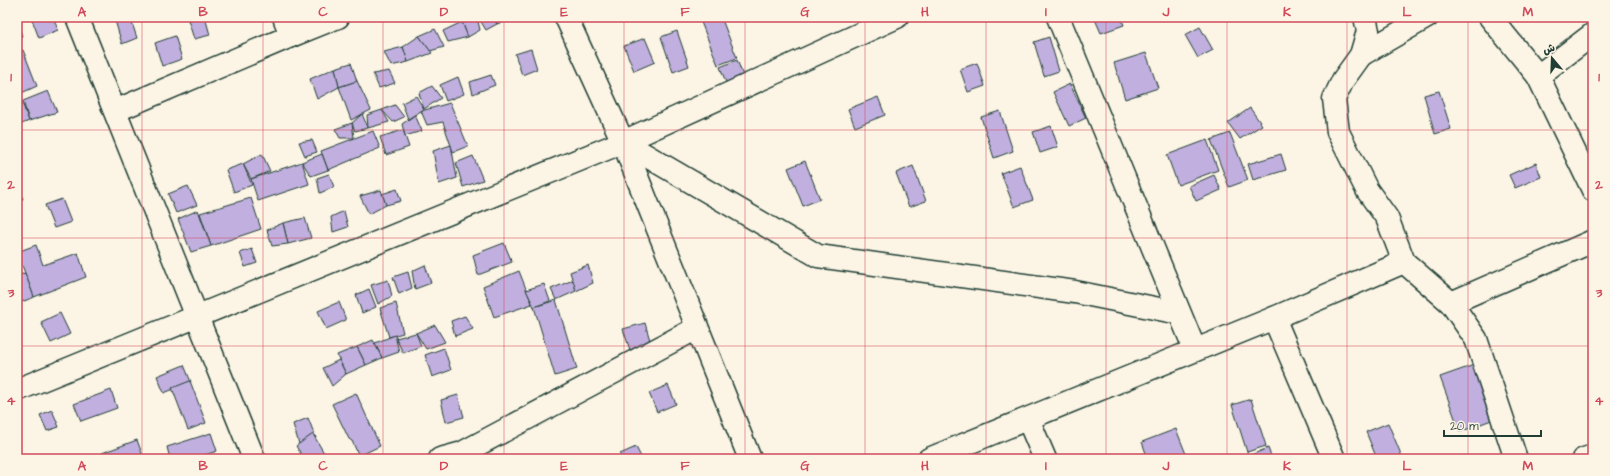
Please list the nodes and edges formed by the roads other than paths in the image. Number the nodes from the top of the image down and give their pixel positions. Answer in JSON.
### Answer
{"nodes":[{"id":1,"x":77,"y":17,"type":"edge"},
{"id":2,"x":338,"y":17,"type":"edge"},
{"id":3,"x":566,"y":17,"type":"edge"},
{"id":4,"x":897,"y":17,"type":"edge"},
{"id":5,"x":1058,"y":17,"type":"edge"},
{"id":6,"x":1365,"y":17,"type":"edge"},
{"id":7,"x":1427,"y":17,"type":"edge"},
{"id":8,"x":1490,"y":17,"type":"edge"},
{"id":9,"x":287,"y":26,"type":"edge"},
{"id":10,"x":1593,"y":34,"type":"edge"},
{"id":11,"x":1361,"y":55,"type":"junction"},
{"id":12,"x":1538,"y":76,"type":"junction"},
{"id":13,"x":115,"y":111,"type":"junction"},
{"id":14,"x":623,"y":142,"type":"junction"},
{"id":15,"x":1593,"y":190,"type":"edge"},
{"id":16,"x":1593,"y":241,"type":"edge"},
{"id":17,"x":1404,"y":262,"type":"junction"},
{"id":18,"x":1451,"y":303,"type":"junction"},
{"id":19,"x":1179,"y":312,"type":"junction"},
{"id":20,"x":198,"y":316,"type":"junction"},
{"id":21,"x":1274,"y":318,"type":"junction"},
{"id":22,"x":697,"y":328,"type":"junction"},
{"id":23,"x":1195,"y":350,"type":"junction"},
{"id":24,"x":17,"y":390,"type":"edge"},
{"id":25,"x":1028,"y":419,"type":"junction"},
{"id":26,"x":464,"y":456,"type":"edge"},
{"id":27,"x":1593,"y":456,"type":"edge"},
{"id":28,"x":254,"y":459,"type":"edge"},
{"id":29,"x":440,"y":459,"type":"edge"},
{"id":30,"x":750,"y":459,"type":"edge"},
{"id":31,"x":929,"y":459,"type":"edge"},
{"id":32,"x":1045,"y":459,"type":"edge"},
{"id":33,"x":1334,"y":459,"type":"edge"},
{"id":34,"x":1516,"y":459,"type":"edge"},
{"id":35,"x":1584,"y":459,"type":"edge"}],
"edges":[{"from":1,"to":13,"type":"street"},
{"from":2,"to":9,"type":"street"},
{"from":3,"to":14,"type":"street"},
{"from":4,"to":14,"type":"street"},
{"from":5,"to":19,"type":"street"},
{"from":6,"to":11,"type":"street"},
{"from":7,"to":11,"type":"street"},
{"from":8,"to":12,"type":"street"},
{"from":9,"to":13,"type":"street"},
{"from":10,"to":12,"type":"street"},
{"from":11,"to":17,"type":"street"},
{"from":12,"to":15,"type":"street"},
{"from":13,"to":20,"type":"street"},
{"from":14,"to":19,"type":"street"},
{"from":14,"to":20,"type":"street"},
{"from":14,"to":22,"type":"street"},
{"from":16,"to":18,"type":"street"},
{"from":17,"to":18,"type":"street"},
{"from":17,"to":21,"type":"street"},
{"from":18,"to":34,"type":"street"},
{"from":19,"to":23,"type":"street"},
{"from":20,"to":24,"type":"street"},
{"from":20,"to":28,"type":"street"},
{"from":21,"to":23,"type":"street"},
{"from":21,"to":33,"type":"street"},
{"from":22,"to":26,"type":"street"},
{"from":22,"to":30,"type":"street"},
{"from":23,"to":25,"type":"street"},
{"from":25,"to":31,"type":"street"},
{"from":25,"to":32,"type":"street"},
{"from":26,"to":29,"type":"street"},
{"from":27,"to":35,"type":"street"}]}
